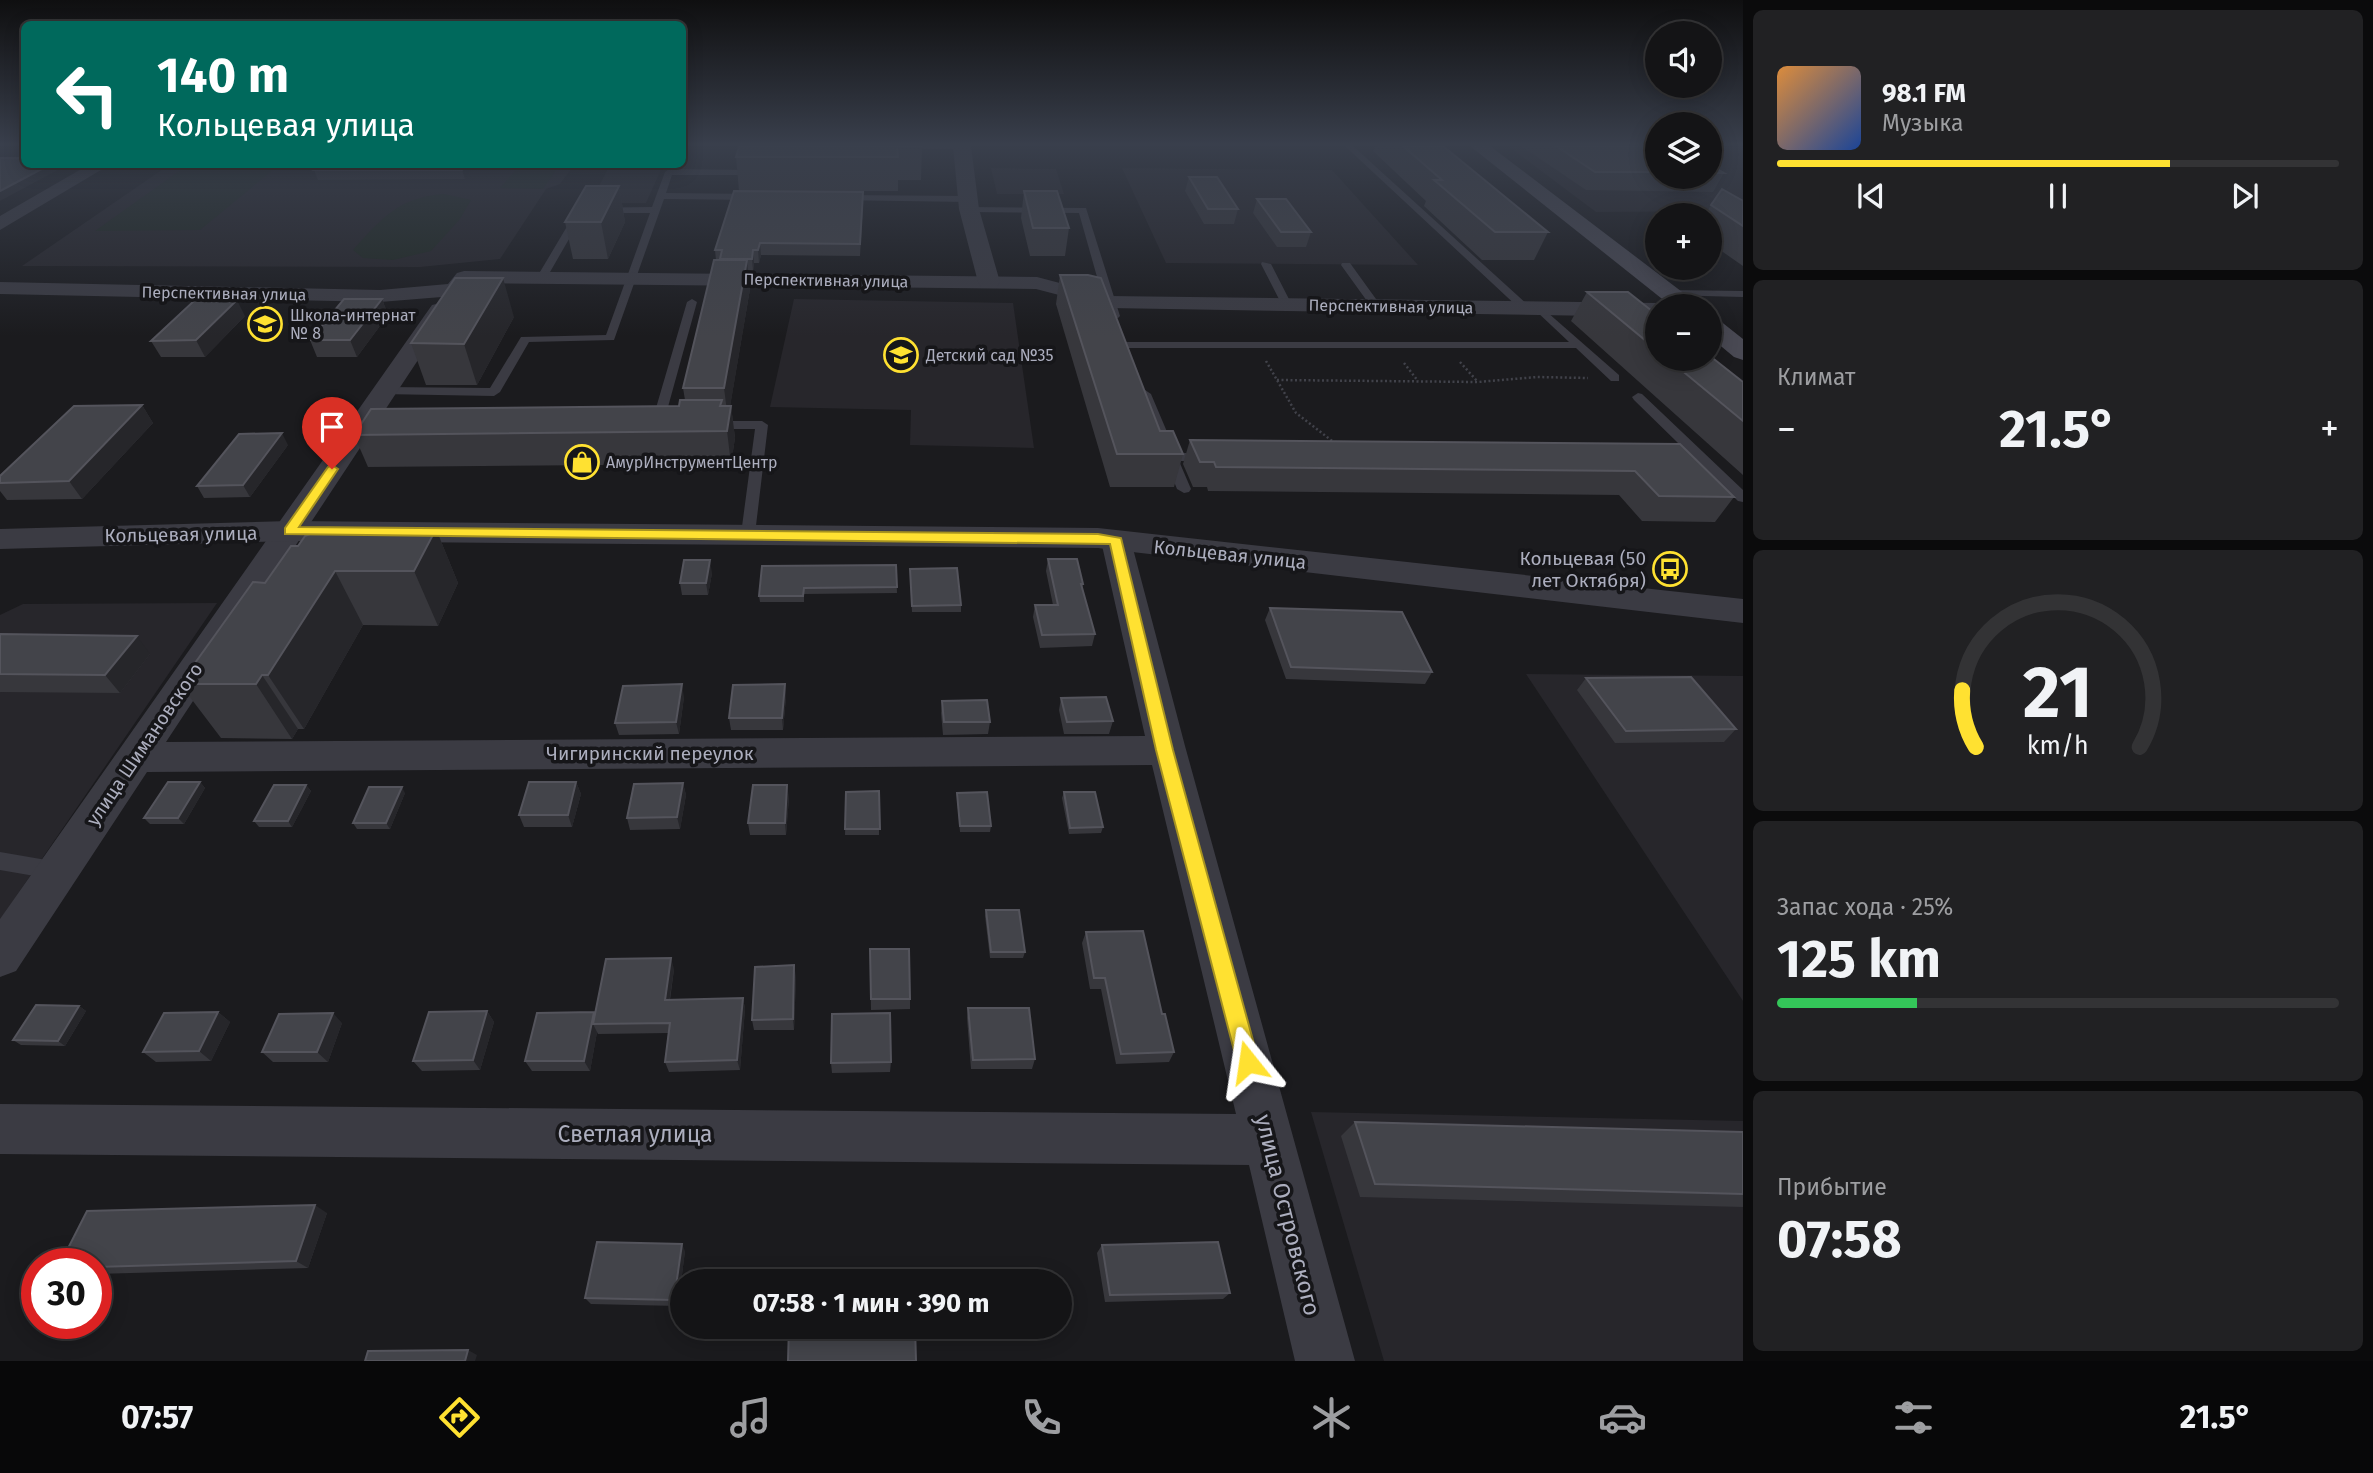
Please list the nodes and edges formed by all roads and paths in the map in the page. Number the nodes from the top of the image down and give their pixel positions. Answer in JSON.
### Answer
{"nodes":[{"id":1,"x":25,"y":210,"type":"edge"},
{"id":2,"x":656,"y":210,"type":"joint"},
{"id":3,"x":970,"y":210,"type":"edge"},
{"id":4,"x":1074,"y":210,"type":"edge"},
{"id":5,"x":1421,"y":210,"type":"edge"},
{"id":6,"x":1554,"y":210,"type":"edge"},
{"id":7,"x":0,"y":224,"type":"edge"},
{"id":8,"x":1266,"y":264,"type":"dead end"},
{"id":9,"x":1346,"y":265,"type":"dead end"},
{"id":10,"x":542,"y":277,"type":"junction"},
{"id":11,"x":632,"y":278,"type":"junction"},
{"id":12,"x":989,"y":282,"type":"junction"},
{"id":13,"x":0,"y":288,"type":"edge"},
{"id":14,"x":454,"y":290,"type":"junction"},
{"id":15,"x":1655,"y":294,"type":"edge"},
{"id":16,"x":1743,"y":294,"type":"edge"},
{"id":17,"x":1722,"y":296,"type":"edge"},
{"id":18,"x":692,"y":302,"type":"dead end"},
{"id":19,"x":1109,"y":302,"type":"junction"},
{"id":20,"x":1645,"y":302,"type":"edge"},
{"id":21,"x":1287,"y":304,"type":"junction"},
{"id":22,"x":1376,"y":306,"type":"junction"},
{"id":23,"x":1532,"y":308,"type":"junction"},
{"id":24,"x":1722,"y":335,"type":"edge"},
{"id":25,"x":1256,"y":345,"type":"junction"},
{"id":26,"x":1579,"y":345,"type":"junction"},
{"id":27,"x":1743,"y":352,"type":"edge"},
{"id":28,"x":1615,"y":378,"type":"joint"},
{"id":29,"x":1277,"y":380,"type":"junction"},
{"id":30,"x":1141,"y":382,"type":"edge"},
{"id":31,"x":385,"y":391,"type":"junction"},
{"id":32,"x":1638,"y":397,"type":"dead end"},
{"id":33,"x":657,"y":425,"type":"edge"},
{"id":34,"x":696,"y":425,"type":"edge"},
{"id":35,"x":1649,"y":446,"type":"edge"},
{"id":36,"x":1689,"y":447,"type":"junction"},
{"id":37,"x":1343,"y":449,"type":"edge"},
{"id":38,"x":1227,"y":456,"type":"edge"},
{"id":39,"x":1171,"y":457,"type":"junction"},
{"id":40,"x":1184,"y":489,"type":"edge"},
{"id":41,"x":1743,"y":498,"type":"edge"},
{"id":42,"x":290,"y":531,"type":"junction"},
{"id":43,"x":748,"y":534,"type":"junction"},
{"id":44,"x":0,"y":539,"type":"edge"},
{"id":45,"x":1116,"y":541,"type":"junction"},
{"id":46,"x":1743,"y":611,"type":"edge"},
{"id":47,"x":1165,"y":750,"type":"junction"},
{"id":48,"x":136,"y":757,"type":"junction"},
{"id":49,"x":0,"y":861,"type":"edge"},
{"id":50,"x":58,"y":871,"type":"junction"},
{"id":51,"x":0,"y":956,"type":"edge"},
{"id":52,"x":0,"y":1129,"type":"edge"},
{"id":53,"x":1269,"y":1139,"type":"junction"},
{"id":54,"x":1325,"y":1361,"type":"edge"}],
"edges":[{"from":1,"to":7,"type":"street"},
{"from":2,"to":10,"type":"lane"},
{"from":2,"to":11,"type":"lane"},
{"from":3,"to":12,"type":"street"},
{"from":4,"to":19,"type":"lane"},
{"from":5,"to":23,"type":"lane"},
{"from":6,"to":15,"type":"main road"},
{"from":8,"to":21,"type":"lane"},
{"from":9,"to":22,"type":"lane"},
{"from":10,"to":11,"type":"street","name":"Перспективная улица"},
{"from":10,"to":14,"type":"street","name":"Перспективная улица"},
{"from":11,"to":12,"type":"street","name":"Перспективная улица"},
{"from":11,"to":31,"type":"lane"},
{"from":12,"to":19,"type":"street","name":"Перспективная улица"},
{"from":13,"to":14,"type":"street","name":"Перспективная улица"},
{"from":14,"to":31,"type":"street","name":"улица Шимановского"},
{"from":16,"to":17,"type":"lane"},
{"from":18,"to":33,"type":"lane"},
{"from":19,"to":21,"type":"street","name":"Перспективная улица"},
{"from":19,"to":25,"type":"lane"},
{"from":20,"to":23,"type":"street","name":"Перспективная улица"},
{"from":21,"to":22,"type":"street","name":"Перспективная улица"},
{"from":22,"to":23,"type":"street","name":"Перспективная улица"},
{"from":23,"to":26,"type":"lane"},
{"from":24,"to":27,"type":"main road"},
{"from":25,"to":26,"type":"lane"},
{"from":25,"to":29,"type":"path"},
{"from":26,"to":28,"type":"lane"},
{"from":28,"to":29,"type":"path"},
{"from":29,"to":37,"type":"path"},
{"from":30,"to":39,"type":"lane"},
{"from":31,"to":42,"type":"street","name":"улица Шимановского"},
{"from":32,"to":36,"type":"lane"},
{"from":34,"to":43,"type":"lane"},
{"from":35,"to":36,"type":"lane"},
{"from":36,"to":41,"type":"lane"},
{"from":38,"to":39,"type":"lane"},
{"from":39,"to":40,"type":"lane"},
{"from":42,"to":43,"type":"street","name":"Кольцевая улица"},
{"from":42,"to":44,"type":"street","name":"Кольцевая улица"},
{"from":42,"to":48,"type":"street","name":"улица Шимановского"},
{"from":43,"to":45,"type":"street","name":"Кольцевая улица"},
{"from":45,"to":46,"type":"street","name":"Кольцевая улица"},
{"from":45,"to":47,"type":"street","name":"улица Островского"},
{"from":47,"to":48,"type":"street","name":"Чигиринский переулок"},
{"from":47,"to":53,"type":"street","name":"улица Островского"},
{"from":48,"to":50,"type":"street","name":"улица Шимановского"},
{"from":49,"to":50,"type":"lane"},
{"from":50,"to":51,"type":"street","name":"улица Шимановского"},
{"from":52,"to":53,"type":"street","name":"Светлая улица"},
{"from":53,"to":54,"type":"street","name":"улица Островского"}]}
